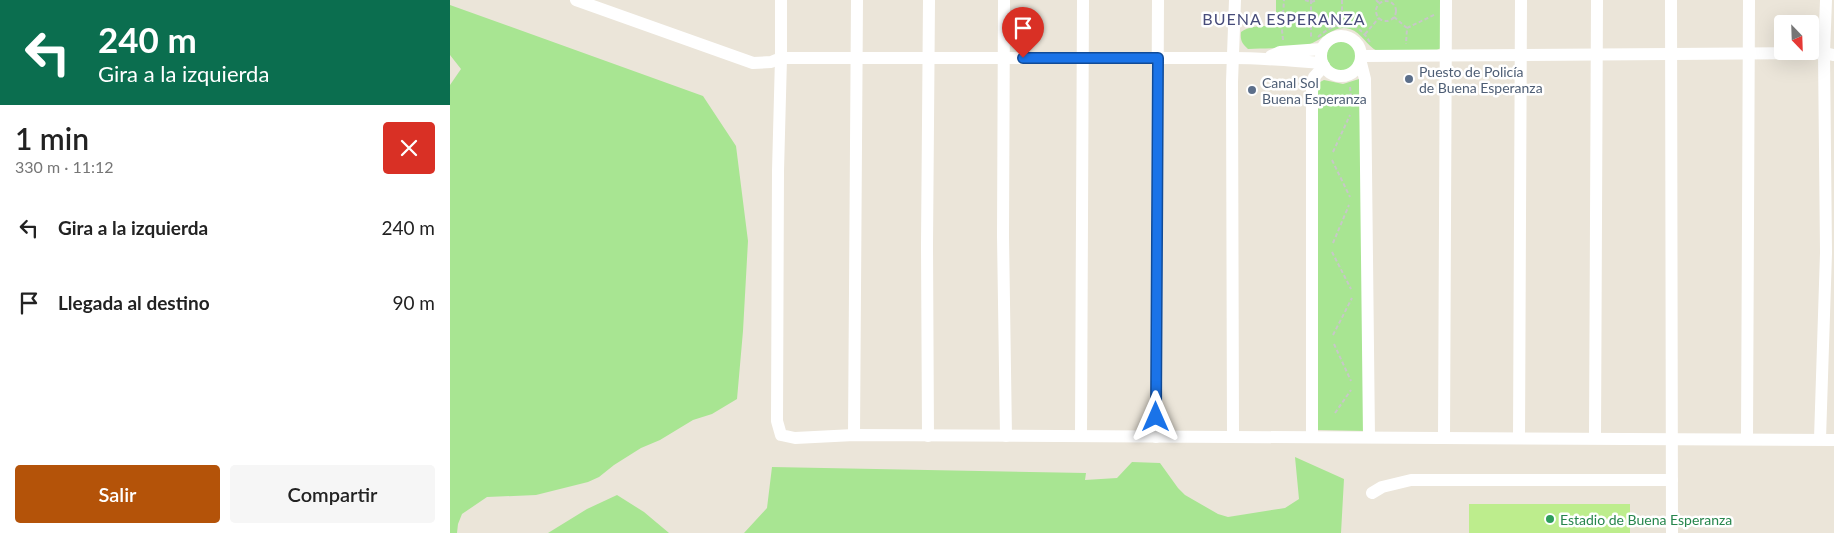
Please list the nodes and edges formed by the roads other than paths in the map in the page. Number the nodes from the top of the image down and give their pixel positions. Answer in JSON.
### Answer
{"nodes":[{"id":1,"x":576,"y":0,"type":"edge"},
{"id":2,"x":781,"y":0,"type":"edge"},
{"id":3,"x":857,"y":0,"type":"edge"},
{"id":4,"x":929,"y":0,"type":"edge"},
{"id":5,"x":1004,"y":0,"type":"edge"},
{"id":6,"x":1082,"y":0,"type":"edge"},
{"id":7,"x":1158,"y":0,"type":"edge"},
{"id":8,"x":1235,"y":0,"type":"edge"},
{"id":9,"x":1521,"y":0,"type":"edge"},
{"id":10,"x":1597,"y":0,"type":"edge"},
{"id":11,"x":1671,"y":0,"type":"edge"},
{"id":12,"x":1749,"y":0,"type":"edge"},
{"id":13,"x":1826,"y":0,"type":"edge"},
{"id":14,"x":593,"y":3,"type":"edge"},
{"id":15,"x":1444,"y":6,"type":"edge"},
{"id":16,"x":1322,"y":49,"type":"junction"},
{"id":17,"x":1596,"y":54,"type":"junction"},
{"id":18,"x":1748,"y":54,"type":"junction"},
{"id":19,"x":1829,"y":54,"type":"edge"},
{"id":20,"x":1446,"y":55,"type":"junction"},
{"id":21,"x":1520,"y":55,"type":"junction"},
{"id":22,"x":1671,"y":55,"type":"junction"},
{"id":23,"x":781,"y":58,"type":"junction"},
{"id":24,"x":857,"y":58,"type":"junction"},
{"id":25,"x":929,"y":58,"type":"junction"},
{"id":26,"x":1004,"y":58,"type":"junction"},
{"id":27,"x":1082,"y":58,"type":"junction"},
{"id":28,"x":1158,"y":58,"type":"junction"},
{"id":29,"x":1233,"y":58,"type":"junction"},
{"id":30,"x":1266,"y":58,"type":"junction"},
{"id":31,"x":1361,"y":59,"type":"junction"},
{"id":32,"x":1323,"y":64,"type":"junction"},
{"id":33,"x":854,"y":435,"type":"junction"},
{"id":34,"x":928,"y":436,"type":"junction"},
{"id":35,"x":1006,"y":436,"type":"junction"},
{"id":36,"x":1081,"y":436,"type":"junction"},
{"id":37,"x":1156,"y":437,"type":"junction"},
{"id":38,"x":1233,"y":437,"type":"junction"},
{"id":39,"x":1312,"y":437,"type":"junction"},
{"id":40,"x":1369,"y":437,"type":"junction"},
{"id":41,"x":1444,"y":438,"type":"junction"},
{"id":42,"x":1519,"y":438,"type":"junction"},
{"id":43,"x":1595,"y":438,"type":"junction"},
{"id":44,"x":1671,"y":439,"type":"junction"},
{"id":45,"x":1747,"y":439,"type":"junction"},
{"id":46,"x":1820,"y":439,"type":"junction"},
{"id":47,"x":1834,"y":440,"type":"edge"},
{"id":48,"x":1672,"y":480,"type":"junction"},
{"id":49,"x":1372,"y":494,"type":"dead end"},
{"id":50,"x":1672,"y":533,"type":"edge"}],
"edges":[{"from":1,"to":14,"type":"street"},
{"from":2,"to":23,"type":"street"},
{"from":3,"to":24,"type":"street"},
{"from":4,"to":25,"type":"street"},
{"from":5,"to":26,"type":"street"},
{"from":6,"to":27,"type":"street"},
{"from":7,"to":28,"type":"street"},
{"from":8,"to":29,"type":"street"},
{"from":9,"to":21,"type":"street"},
{"from":10,"to":17,"type":"street"},
{"from":11,"to":22,"type":"street"},
{"from":12,"to":18,"type":"street"},
{"from":13,"to":19,"type":"street"},
{"from":14,"to":23,"type":"street"},
{"from":15,"to":20,"type":"street"},
{"from":16,"to":30,"type":"street"},
{"from":16,"to":31,"type":"street"},
{"from":16,"to":32,"type":"street"},
{"from":17,"to":21,"type":"street"},
{"from":17,"to":22,"type":"street"},
{"from":17,"to":43,"type":"street"},
{"from":18,"to":19,"type":"street"},
{"from":18,"to":22,"type":"street"},
{"from":18,"to":45,"type":"street"},
{"from":19,"to":46,"type":"street"},
{"from":20,"to":21,"type":"street"},
{"from":20,"to":31,"type":"street"},
{"from":20,"to":41,"type":"street"},
{"from":21,"to":42,"type":"street"},
{"from":22,"to":44,"type":"street"},
{"from":23,"to":24,"type":"street"},
{"from":23,"to":33,"type":"street"},
{"from":24,"to":25,"type":"street"},
{"from":24,"to":33,"type":"street"},
{"from":25,"to":26,"type":"street"},
{"from":25,"to":34,"type":"street"},
{"from":26,"to":27,"type":"street"},
{"from":26,"to":35,"type":"street"},
{"from":27,"to":28,"type":"street"},
{"from":27,"to":36,"type":"street"},
{"from":28,"to":29,"type":"street"},
{"from":28,"to":37,"type":"street"},
{"from":29,"to":30,"type":"street"},
{"from":29,"to":38,"type":"street"},
{"from":30,"to":32,"type":"street"},
{"from":31,"to":32,"type":"street"},
{"from":31,"to":40,"type":"street"},
{"from":32,"to":39,"type":"street"},
{"from":33,"to":34,"type":"street"},
{"from":34,"to":35,"type":"street"},
{"from":35,"to":36,"type":"street"},
{"from":36,"to":37,"type":"street"},
{"from":37,"to":38,"type":"street"},
{"from":38,"to":39,"type":"street"},
{"from":39,"to":40,"type":"street"},
{"from":40,"to":41,"type":"street"},
{"from":41,"to":42,"type":"street"},
{"from":42,"to":43,"type":"street"},
{"from":43,"to":44,"type":"street"},
{"from":44,"to":45,"type":"street"},
{"from":44,"to":48,"type":"street"},
{"from":45,"to":46,"type":"street"},
{"from":46,"to":47,"type":"street"},
{"from":48,"to":49,"type":"street"},
{"from":48,"to":50,"type":"street"}]}
